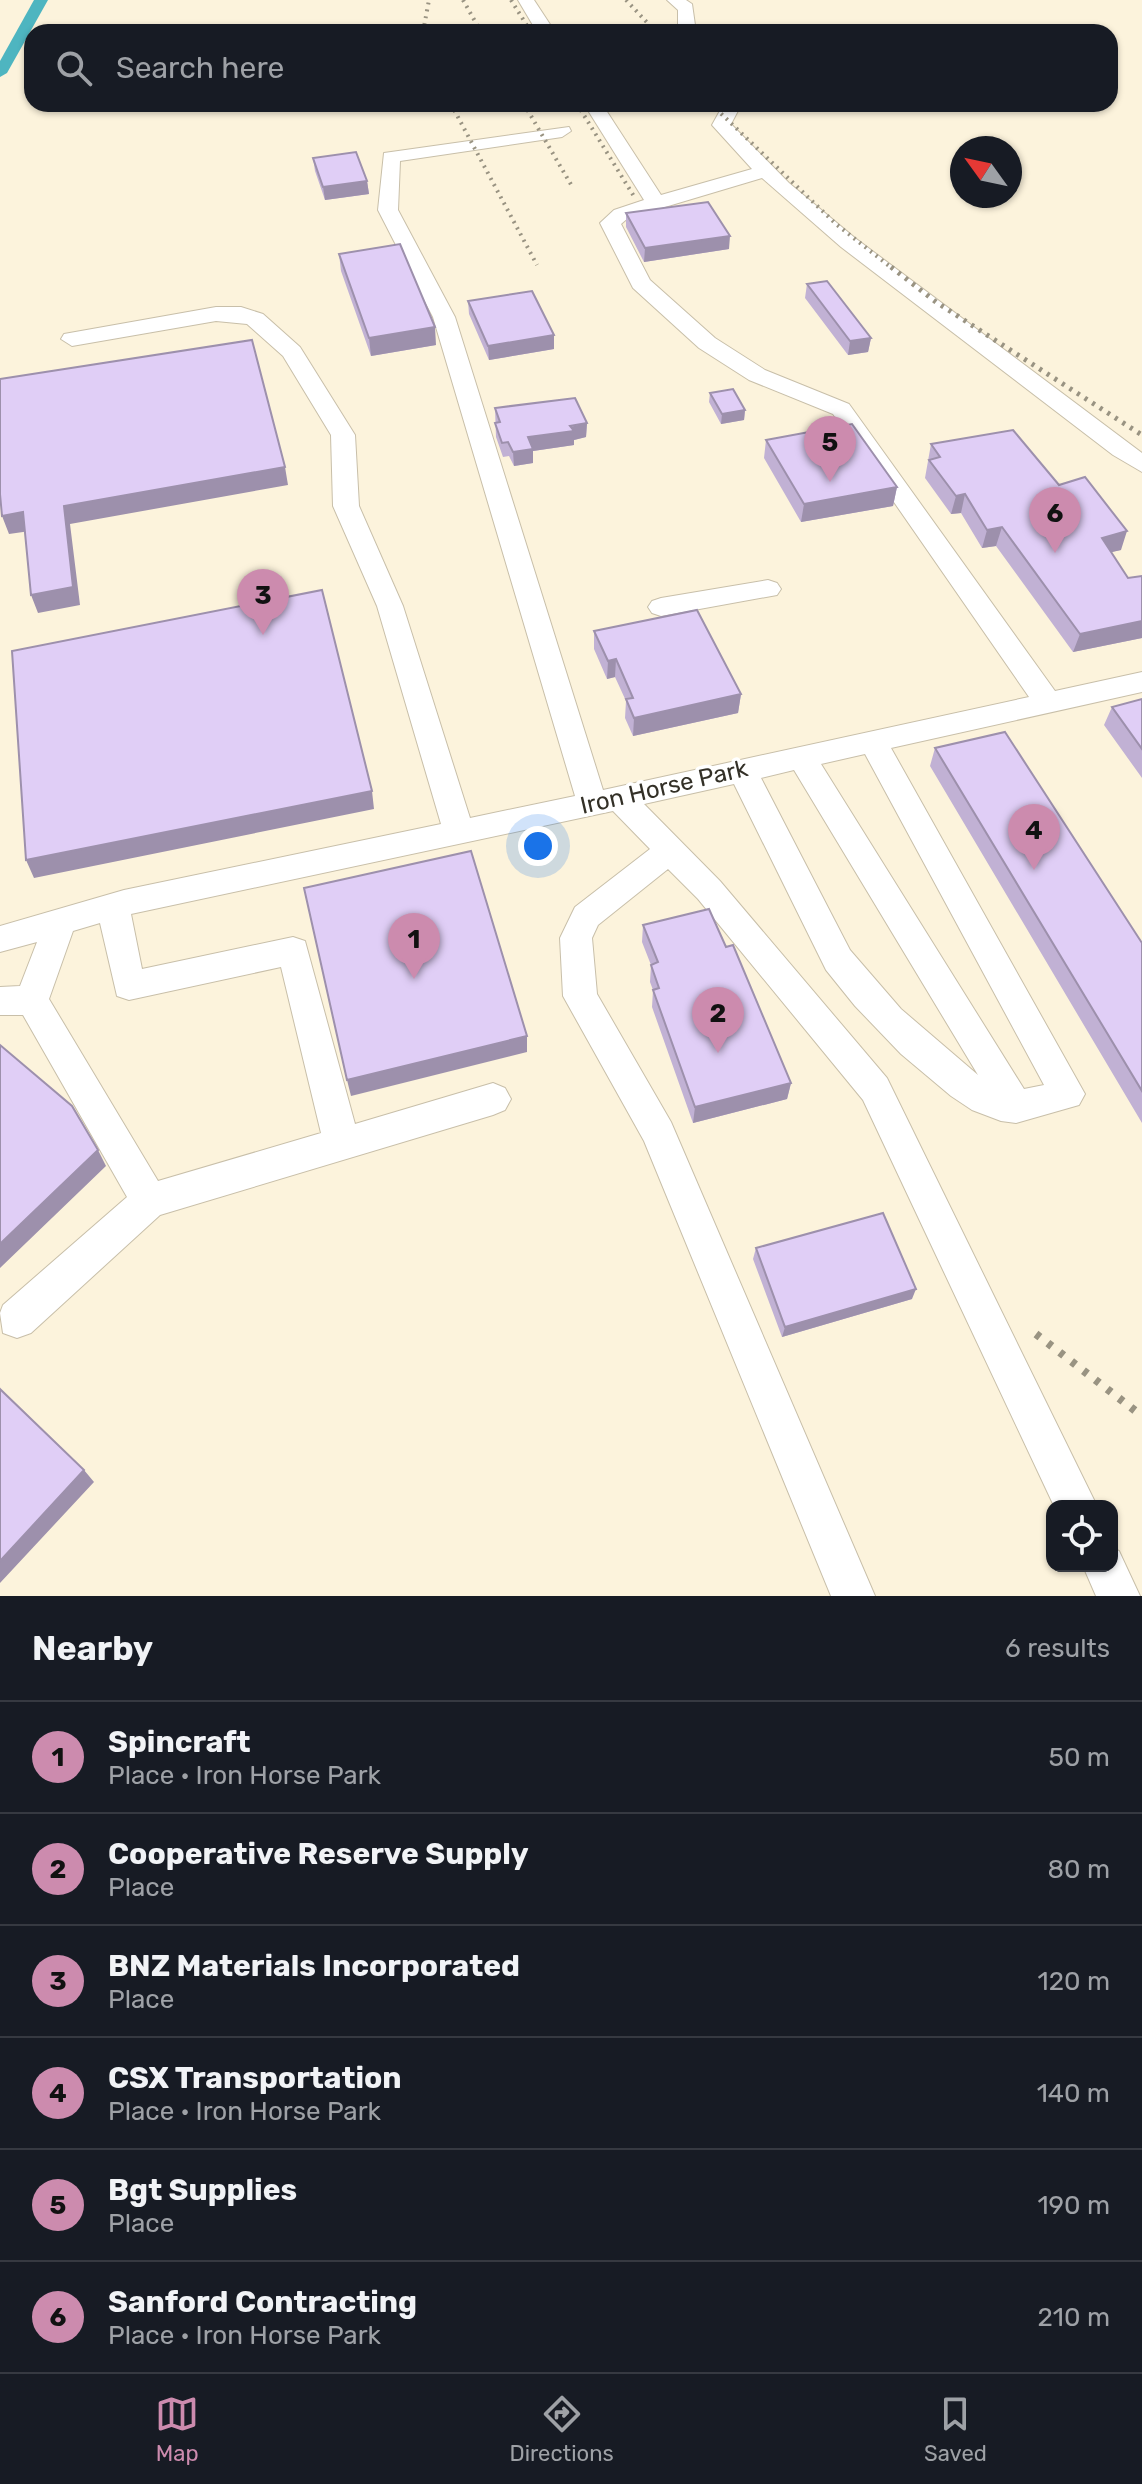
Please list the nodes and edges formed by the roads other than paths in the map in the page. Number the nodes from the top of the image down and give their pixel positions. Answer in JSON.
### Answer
{"nodes":[{"id":1,"x":526,"y":0,"type":"edge"},
{"id":2,"x":675,"y":0,"type":"edge"},
{"id":3,"x":541,"y":24,"type":"edge"},
{"id":4,"x":687,"y":24,"type":"edge"},
{"id":5,"x":598,"y":112,"type":"edge"},
{"id":6,"x":728,"y":112,"type":"edge"},
{"id":7,"x":562,"y":131,"type":"dead end"},
{"id":8,"x":763,"y":172,"type":"junction"},
{"id":9,"x":656,"y":203,"type":"junction"},
{"id":10,"x":72,"y":339,"type":"dead end"},
{"id":11,"x":1142,"y":464,"type":"edge"},
{"id":12,"x":768,"y":589,"type":"dead end"},
{"id":13,"x":661,"y":607,"type":"dead end"},
{"id":14,"x":1142,"y":682,"type":"edge"},
{"id":15,"x":1047,"y":702,"type":"junction"},
{"id":16,"x":872,"y":741,"type":"junction"},
{"id":17,"x":801,"y":756,"type":"junction"},
{"id":18,"x":742,"y":769,"type":"junction"},
{"id":19,"x":605,"y":801,"type":"junction"},
{"id":20,"x":459,"y":832,"type":"junction"},
{"id":21,"x":670,"y":850,"type":"junction"},
{"id":22,"x":113,"y":906,"type":"junction"},
{"id":23,"x":61,"y":919,"type":"junction"},
{"id":24,"x":0,"y":939,"type":"edge"},
{"id":25,"x":16,"y":1000,"type":"edge"},
{"id":26,"x":493,"y":1099,"type":"dead end"},
{"id":27,"x":1016,"y":1107,"type":"junction"},
{"id":28,"x":342,"y":1144,"type":"junction"},
{"id":29,"x":149,"y":1201,"type":"junction"},
{"id":30,"x":17,"y":1319,"type":"dead end"},
{"id":31,"x":1073,"y":1500,"type":"edge"},
{"id":32,"x":1107,"y":1572,"type":"edge"},
{"id":33,"x":853,"y":1596,"type":"edge"},
{"id":34,"x":1118,"y":1596,"type":"edge"}],
"edges":[{"from":1,"to":3,"type":"street"},
{"from":2,"to":4,"type":"street"},
{"from":5,"to":9,"type":"street"},
{"from":6,"to":8,"type":"street"},
{"from":7,"to":19,"type":"street"},
{"from":8,"to":9,"type":"street"},
{"from":8,"to":11,"type":"street"},
{"from":9,"to":15,"type":"street"},
{"from":10,"to":20,"type":"street"},
{"from":12,"to":13,"type":"street"},
{"from":14,"to":15,"type":"street","name":"Iron Horse Park"},
{"from":15,"to":16,"type":"street","name":"Iron Horse Park"},
{"from":16,"to":17,"type":"street","name":"Iron Horse Park"},
{"from":16,"to":27,"type":"street"},
{"from":17,"to":18,"type":"street","name":"Iron Horse Park"},
{"from":17,"to":27,"type":"street"},
{"from":18,"to":19,"type":"street","name":"Iron Horse Park"},
{"from":18,"to":27,"type":"street"},
{"from":19,"to":20,"type":"street","name":"Iron Horse Park"},
{"from":19,"to":21,"type":"street"},
{"from":20,"to":22,"type":"street","name":"Iron Horse Park"},
{"from":21,"to":31,"type":"street"},
{"from":21,"to":33,"type":"street"},
{"from":22,"to":23,"type":"street","name":"Iron Horse Park"},
{"from":22,"to":28,"type":"street"},
{"from":23,"to":24,"type":"street","name":"Iron Horse Park"},
{"from":23,"to":25,"type":"street"},
{"from":25,"to":29,"type":"street"},
{"from":26,"to":28,"type":"street"},
{"from":28,"to":29,"type":"street"},
{"from":29,"to":30,"type":"street"},
{"from":32,"to":34,"type":"street"}]}
